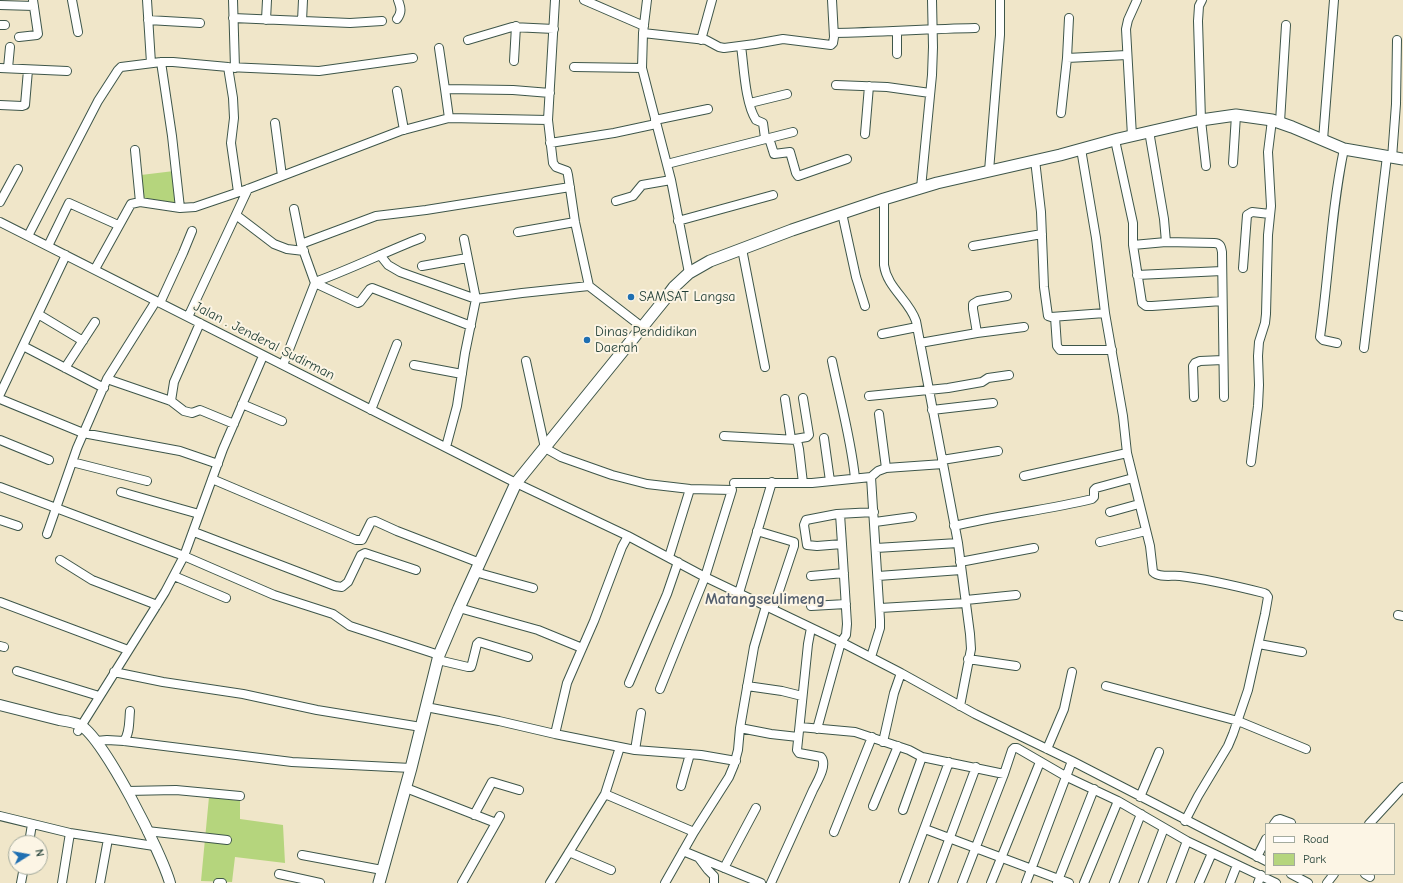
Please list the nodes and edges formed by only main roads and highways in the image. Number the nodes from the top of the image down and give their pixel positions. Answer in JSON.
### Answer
{"nodes":[{"id":1,"x":1394,"y":158,"type":"edge"},
{"id":2,"x":0,"y":705,"type":"edge"},
{"id":3,"x":0,"y":712,"type":"edge"},
{"id":4,"x":81,"y":728,"type":"junction"},
{"id":5,"x":170,"y":883,"type":"edge"},
{"id":6,"x":379,"y":883,"type":"edge"}],
"edges":[{"from":1,"to":6,"type":"highway"},
{"from":2,"to":4,"type":"main road"},
{"from":3,"to":4,"type":"main road"},
{"from":4,"to":5,"type":"main road"}]}
